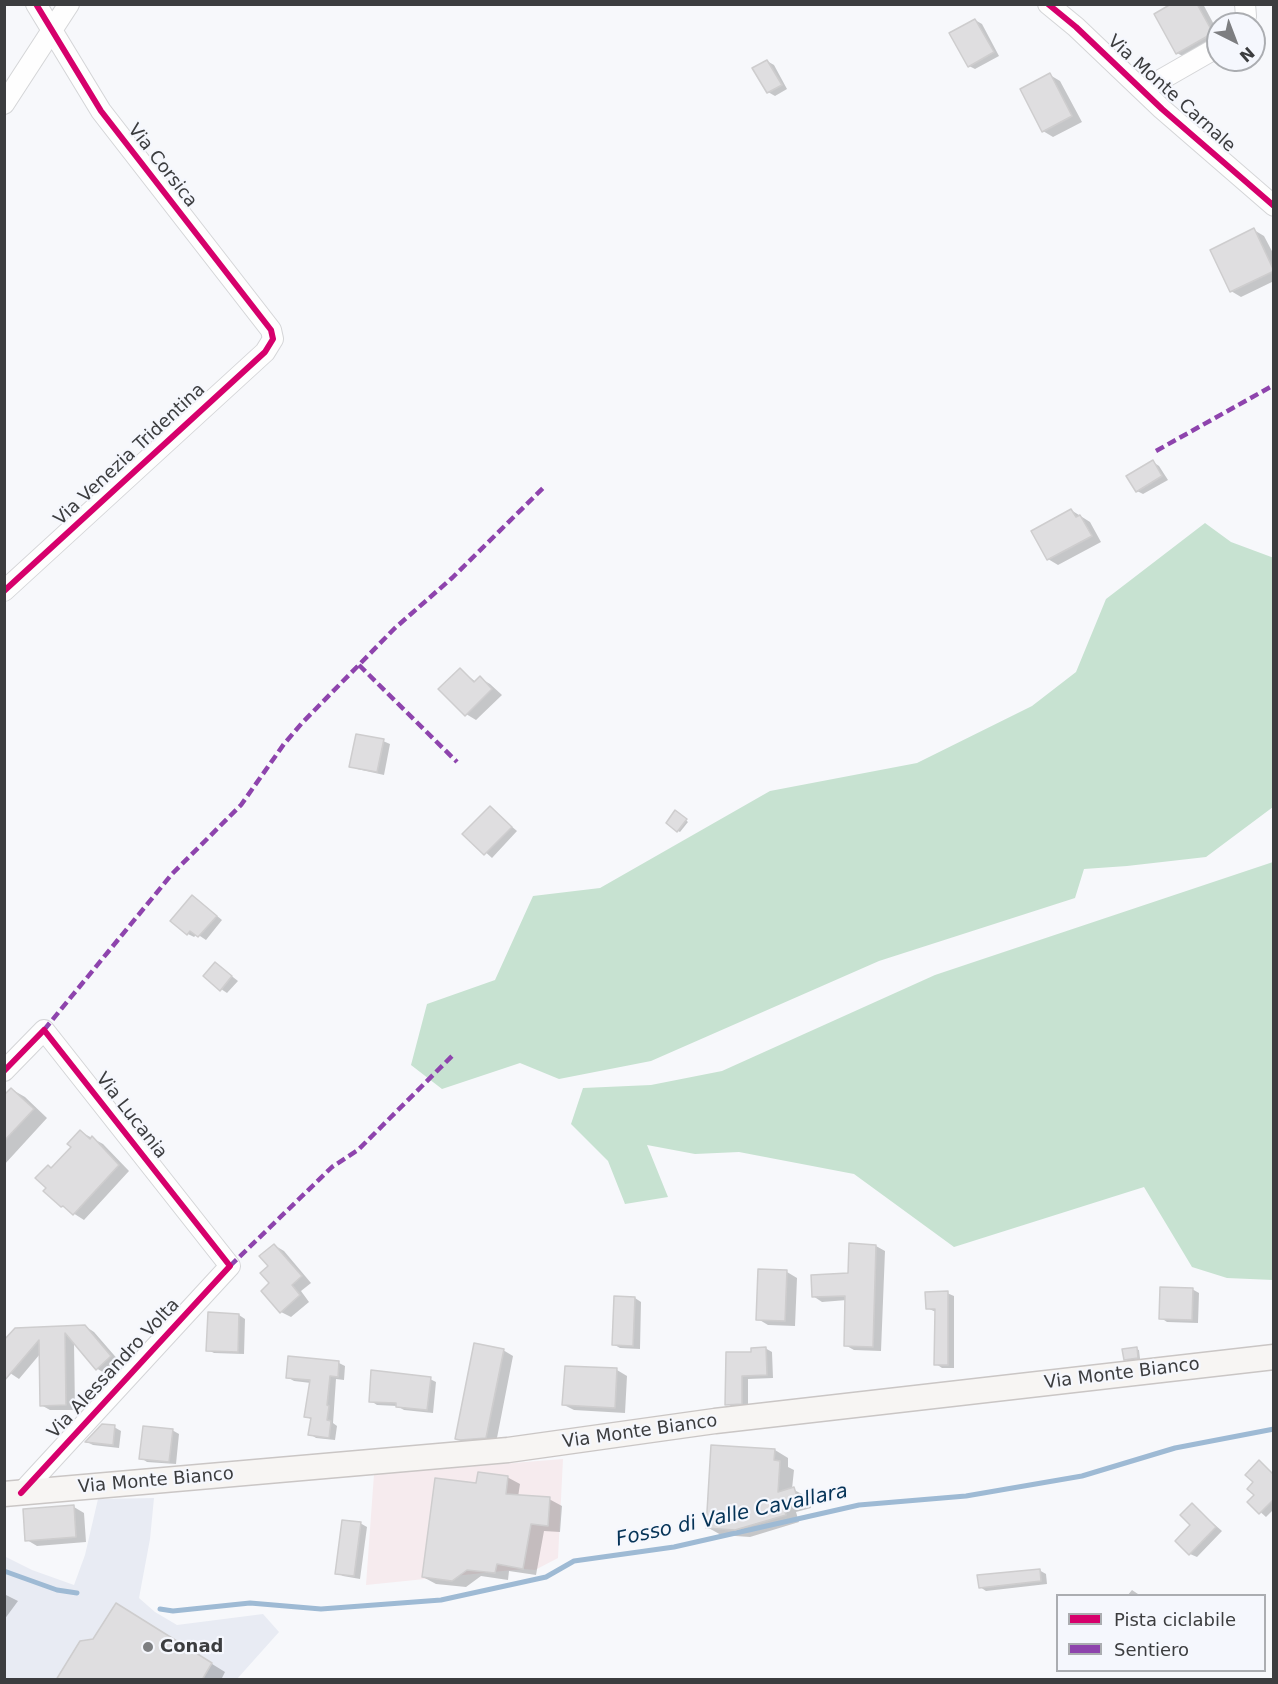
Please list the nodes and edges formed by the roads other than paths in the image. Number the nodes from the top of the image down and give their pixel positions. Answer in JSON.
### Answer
{"nodes":[{"id":1,"x":36,"y":4,"type":"edge"},
{"id":2,"x":69,"y":4,"type":"edge"},
{"id":3,"x":1048,"y":4,"type":"edge"},
{"id":4,"x":51,"y":32,"type":"junction"},
{"id":5,"x":1206,"y":54,"type":"edge"},
{"id":6,"x":1143,"y":90,"type":"junction"},
{"id":7,"x":4,"y":104,"type":"edge"},
{"id":8,"x":1274,"y":206,"type":"edge"},
{"id":9,"x":273,"y":339,"type":"joint"},
{"id":10,"x":4,"y":591,"type":"edge"},
{"id":11,"x":4,"y":1071,"type":"edge"},
{"id":12,"x":230,"y":1266,"type":"joint"},
{"id":13,"x":1274,"y":1357,"type":"edge"},
{"id":14,"x":13,"y":1493,"type":"edge"}],
"edges":[{"from":1,"to":4,"type":"street","name":"Via Corsica"},
{"from":2,"to":4,"type":"street"},
{"from":3,"to":6,"type":"street","name":"Via Monte Carnale"},
{"from":4,"to":7,"type":"street"},
{"from":4,"to":9,"type":"street","name":"Via Corsica"},
{"from":5,"to":6,"type":"street"},
{"from":6,"to":8,"type":"street","name":"Via Monte Carnale"},
{"from":9,"to":10,"type":"street","name":"Via Venezia Tridentina"},
{"from":11,"to":12,"type":"street","name":"Via Lucania"},
{"from":12,"to":14,"type":"street","name":"Via Alessandro Volta"},
{"from":13,"to":14,"type":"main road","name":"Via Monte Bianco"}]}
